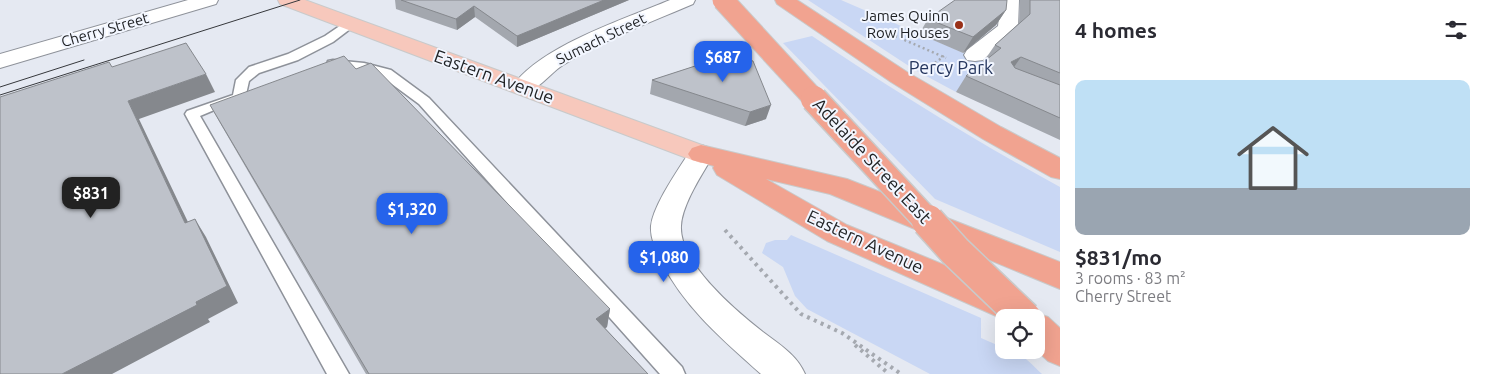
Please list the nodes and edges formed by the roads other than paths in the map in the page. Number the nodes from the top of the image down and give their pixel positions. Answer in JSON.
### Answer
{"nodes":[{"id":1,"x":209,"y":0,"type":"edge"},
{"id":2,"x":287,"y":0,"type":"edge"},
{"id":3,"x":686,"y":0,"type":"edge"},
{"id":4,"x":723,"y":0,"type":"edge"},
{"id":5,"x":784,"y":0,"type":"edge"},
{"id":6,"x":1010,"y":0,"type":"edge"},
{"id":7,"x":350,"y":24,"type":"junction"},
{"id":8,"x":974,"y":55,"type":"edge"},
{"id":9,"x":0,"y":61,"type":"edge"},
{"id":10,"x":315,"y":70,"type":"edge"},
{"id":11,"x":523,"y":87,"type":"junction"},
{"id":12,"x":259,"y":90,"type":"edge"},
{"id":13,"x":240,"y":96,"type":"junction"},
{"id":14,"x":701,"y":154,"type":"junction"},
{"id":15,"x":1060,"y":170,"type":"edge"},
{"id":16,"x":1060,"y":276,"type":"edge"},
{"id":17,"x":1014,"y":309,"type":"edge"},
{"id":18,"x":1016,"y":309,"type":"edge"},
{"id":19,"x":1045,"y":322,"type":"edge"},
{"id":20,"x":1060,"y":328,"type":"edge"},
{"id":21,"x":1045,"y":336,"type":"edge"},
{"id":22,"x":1060,"y":350,"type":"edge"},
{"id":23,"x":338,"y":374,"type":"edge"},
{"id":24,"x":674,"y":374,"type":"edge"},
{"id":25,"x":787,"y":374,"type":"edge"}],
"edges":[{"from":1,"to":9,"type":"street","name":"Cherry Street"},
{"from":2,"to":7,"type":"main road","name":"Eastern Avenue"},
{"from":3,"to":11,"type":"street","name":"Sumach Street"},
{"from":4,"to":18,"type":"highway","name":"Adelaide Street East","bridge":true},
{"from":5,"to":15,"type":"highway"},
{"from":6,"to":8,"type":"street"},
{"from":7,"to":11,"type":"main road","name":"Eastern Avenue"},
{"from":7,"to":13,"type":"lane"},
{"from":10,"to":24,"type":"lane"},
{"from":11,"to":14,"type":"main road","name":"Eastern Avenue"},
{"from":12,"to":13,"type":"lane"},
{"from":13,"to":23,"type":"lane"},
{"from":14,"to":16,"type":"highway","name":"Eastern Avenue"},
{"from":14,"to":17,"type":"highway","name":"Eastern Avenue"},
{"from":14,"to":25,"type":"street"},
{"from":19,"to":20,"type":"highway","name":"Eastern Avenue"},
{"from":21,"to":22,"type":"highway"}]}
